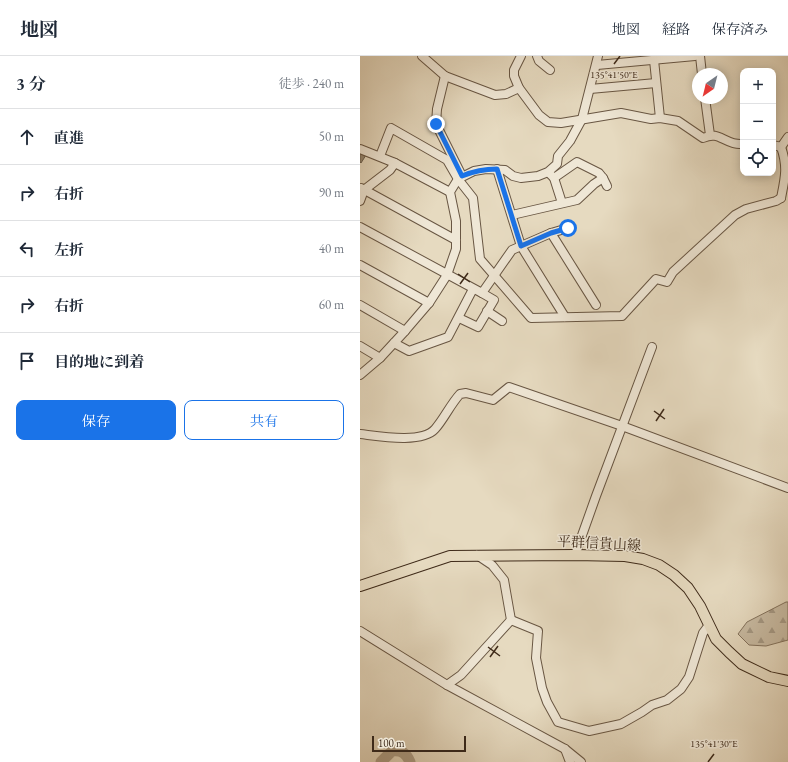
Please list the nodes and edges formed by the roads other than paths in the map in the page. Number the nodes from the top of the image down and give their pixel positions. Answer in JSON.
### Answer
{"nodes":[{"id":1,"x":422,"y":56,"type":"edge"},
{"id":2,"x":521,"y":56,"type":"edge"},
{"id":3,"x":536,"y":56,"type":"edge"},
{"id":4,"x":598,"y":56,"type":"edge"},
{"id":5,"x":695,"y":56,"type":"edge"},
{"id":6,"x":700,"y":56,"type":"edge"},
{"id":7,"x":654,"y":60,"type":"junction"},
{"id":8,"x":597,"y":65,"type":"junction"},
{"id":9,"x":701,"y":68,"type":"edge"},
{"id":10,"x":550,"y":70,"type":"dead end"},
{"id":11,"x":445,"y":76,"type":"junction"},
{"id":12,"x":656,"y":83,"type":"junction"},
{"id":13,"x":519,"y":88,"type":"junction"},
{"id":14,"x":590,"y":88,"type":"junction"},
{"id":15,"x":706,"y":104,"type":"edge"},
{"id":16,"x":660,"y":118,"type":"junction"},
{"id":17,"x":582,"y":119,"type":"junction"},
{"id":18,"x":710,"y":135,"type":"junction"},
{"id":19,"x":788,"y":137,"type":"edge"},
{"id":20,"x":740,"y":144,"type":"edge"},
{"id":21,"x":777,"y":146,"type":"edge"},
{"id":22,"x":360,"y":149,"type":"edge"},
{"id":23,"x":380,"y":156,"type":"junction"},
{"id":24,"x":395,"y":163,"type":"junction"},
{"id":25,"x":497,"y":169,"type":"junction"},
{"id":26,"x":551,"y":175,"type":"junction"},
{"id":27,"x":460,"y":177,"type":"junction"},
{"id":28,"x":603,"y":178,"type":"junction"},
{"id":29,"x":608,"y":186,"type":"dead end"},
{"id":30,"x":362,"y":189,"type":"edge"},
{"id":31,"x":450,"y":192,"type":"junction"},
{"id":32,"x":785,"y":200,"type":"edge"},
{"id":33,"x":360,"y":202,"type":"edge"},
{"id":34,"x":562,"y":203,"type":"junction"},
{"id":35,"x":512,"y":215,"type":"junction"},
{"id":36,"x":360,"y":227,"type":"edge"},
{"id":37,"x":568,"y":228,"type":"dead end"},
{"id":38,"x":551,"y":233,"type":"junction"},
{"id":39,"x":456,"y":240,"type":"junction"},
{"id":40,"x":521,"y":246,"type":"junction"},
{"id":41,"x":360,"y":265,"type":"edge"},
{"id":42,"x":494,"y":274,"type":"junction"},
{"id":43,"x":448,"y":275,"type":"junction"},
{"id":44,"x":473,"y":289,"type":"junction"},
{"id":45,"x":482,"y":293,"type":"junction"},
{"id":46,"x":429,"y":303,"type":"junction"},
{"id":47,"x":360,"y":305,"type":"edge"},
{"id":48,"x":596,"y":305,"type":"dead end"},
{"id":49,"x":487,"y":311,"type":"junction"},
{"id":50,"x":566,"y":317,"type":"junction"},
{"id":51,"x":459,"y":318,"type":"junction"},
{"id":52,"x":502,"y":321,"type":"dead end"},
{"id":53,"x":405,"y":331,"type":"junction"},
{"id":54,"x":394,"y":343,"type":"junction"},
{"id":55,"x":360,"y":346,"type":"edge"},
{"id":56,"x":652,"y":347,"type":"dead end"},
{"id":57,"x":380,"y":358,"type":"junction"},
{"id":58,"x":360,"y":375,"type":"edge"},
{"id":59,"x":622,"y":426,"type":"junction"},
{"id":60,"x":360,"y":434,"type":"edge"},
{"id":61,"x":788,"y":488,"type":"edge"},
{"id":62,"x":477,"y":555,"type":"junction"},
{"id":63,"x":575,"y":555,"type":"junction"},
{"id":64,"x":360,"y":586,"type":"edge"},
{"id":65,"x":511,"y":620,"type":"junction"},
{"id":66,"x":709,"y":625,"type":"junction"},
{"id":67,"x":360,"y":631,"type":"edge"},
{"id":68,"x":788,"y":681,"type":"edge"},
{"id":69,"x":447,"y":685,"type":"junction"},
{"id":70,"x":565,"y":749,"type":"junction"},
{"id":71,"x":570,"y":762,"type":"edge"},
{"id":72,"x":581,"y":762,"type":"edge"}],
"edges":[{"from":1,"to":11,"type":"street"},
{"from":2,"to":13,"type":"street"},
{"from":3,"to":10,"type":"street"},
{"from":4,"to":8,"type":"street"},
{"from":5,"to":7,"type":"street"},
{"from":6,"to":9,"type":"street"},
{"from":7,"to":8,"type":"street"},
{"from":7,"to":12,"type":"street"},
{"from":8,"to":14,"type":"street"},
{"from":11,"to":13,"type":"street"},
{"from":11,"to":27,"type":"street"},
{"from":12,"to":14,"type":"street"},
{"from":12,"to":16,"type":"street"},
{"from":13,"to":17,"type":"street"},
{"from":14,"to":17,"type":"street"},
{"from":15,"to":18,"type":"street"},
{"from":16,"to":17,"type":"street"},
{"from":16,"to":18,"type":"street"},
{"from":17,"to":26,"type":"street"},
{"from":18,"to":20,"type":"street"},
{"from":19,"to":21,"type":"street"},
{"from":21,"to":32,"type":"street"},
{"from":22,"to":23,"type":"street"},
{"from":23,"to":24,"type":"street"},
{"from":23,"to":27,"type":"street"},
{"from":24,"to":30,"type":"street"},
{"from":24,"to":31,"type":"street"},
{"from":25,"to":26,"type":"street"},
{"from":25,"to":27,"type":"street"},
{"from":25,"to":35,"type":"street"},
{"from":26,"to":28,"type":"street"},
{"from":26,"to":34,"type":"street"},
{"from":27,"to":31,"type":"street"},
{"from":27,"to":42,"type":"street"},
{"from":28,"to":29,"type":"street"},
{"from":28,"to":34,"type":"street"},
{"from":30,"to":33,"type":"street"},
{"from":30,"to":39,"type":"street"},
{"from":31,"to":39,"type":"street"},
{"from":32,"to":50,"type":"street"},
{"from":34,"to":35,"type":"street"},
{"from":35,"to":40,"type":"street"},
{"from":36,"to":43,"type":"street"},
{"from":37,"to":38,"type":"street"},
{"from":38,"to":40,"type":"street"},
{"from":38,"to":48,"type":"street"},
{"from":39,"to":43,"type":"street"},
{"from":40,"to":42,"type":"street"},
{"from":40,"to":50,"type":"street"},
{"from":41,"to":46,"type":"street"},
{"from":42,"to":45,"type":"street"},
{"from":42,"to":50,"type":"street"},
{"from":43,"to":44,"type":"street"},
{"from":43,"to":46,"type":"street"},
{"from":44,"to":45,"type":"street"},
{"from":44,"to":51,"type":"street"},
{"from":45,"to":49,"type":"street"},
{"from":46,"to":53,"type":"street"},
{"from":47,"to":53,"type":"street"},
{"from":49,"to":51,"type":"street"},
{"from":49,"to":52,"type":"street"},
{"from":51,"to":54,"type":"street"},
{"from":53,"to":54,"type":"street"},
{"from":54,"to":57,"type":"street"},
{"from":55,"to":57,"type":"street"},
{"from":56,"to":59,"type":"street"},
{"from":57,"to":58,"type":"street"},
{"from":59,"to":60,"type":"street"},
{"from":59,"to":61,"type":"street"},
{"from":59,"to":63,"type":"street"},
{"from":62,"to":63,"type":"main road","name":"平群信貴山線"},
{"from":62,"to":64,"type":"main road","name":"平群信貴山線"},
{"from":62,"to":65,"type":"street"},
{"from":63,"to":66,"type":"main road","name":"平群信貴山線"},
{"from":65,"to":66,"type":"street"},
{"from":65,"to":69,"type":"street"},
{"from":66,"to":68,"type":"main road","name":"平群信貴山線"},
{"from":67,"to":69,"type":"street"},
{"from":69,"to":70,"type":"street"},
{"from":70,"to":71,"type":"street"},
{"from":70,"to":72,"type":"street"}]}
